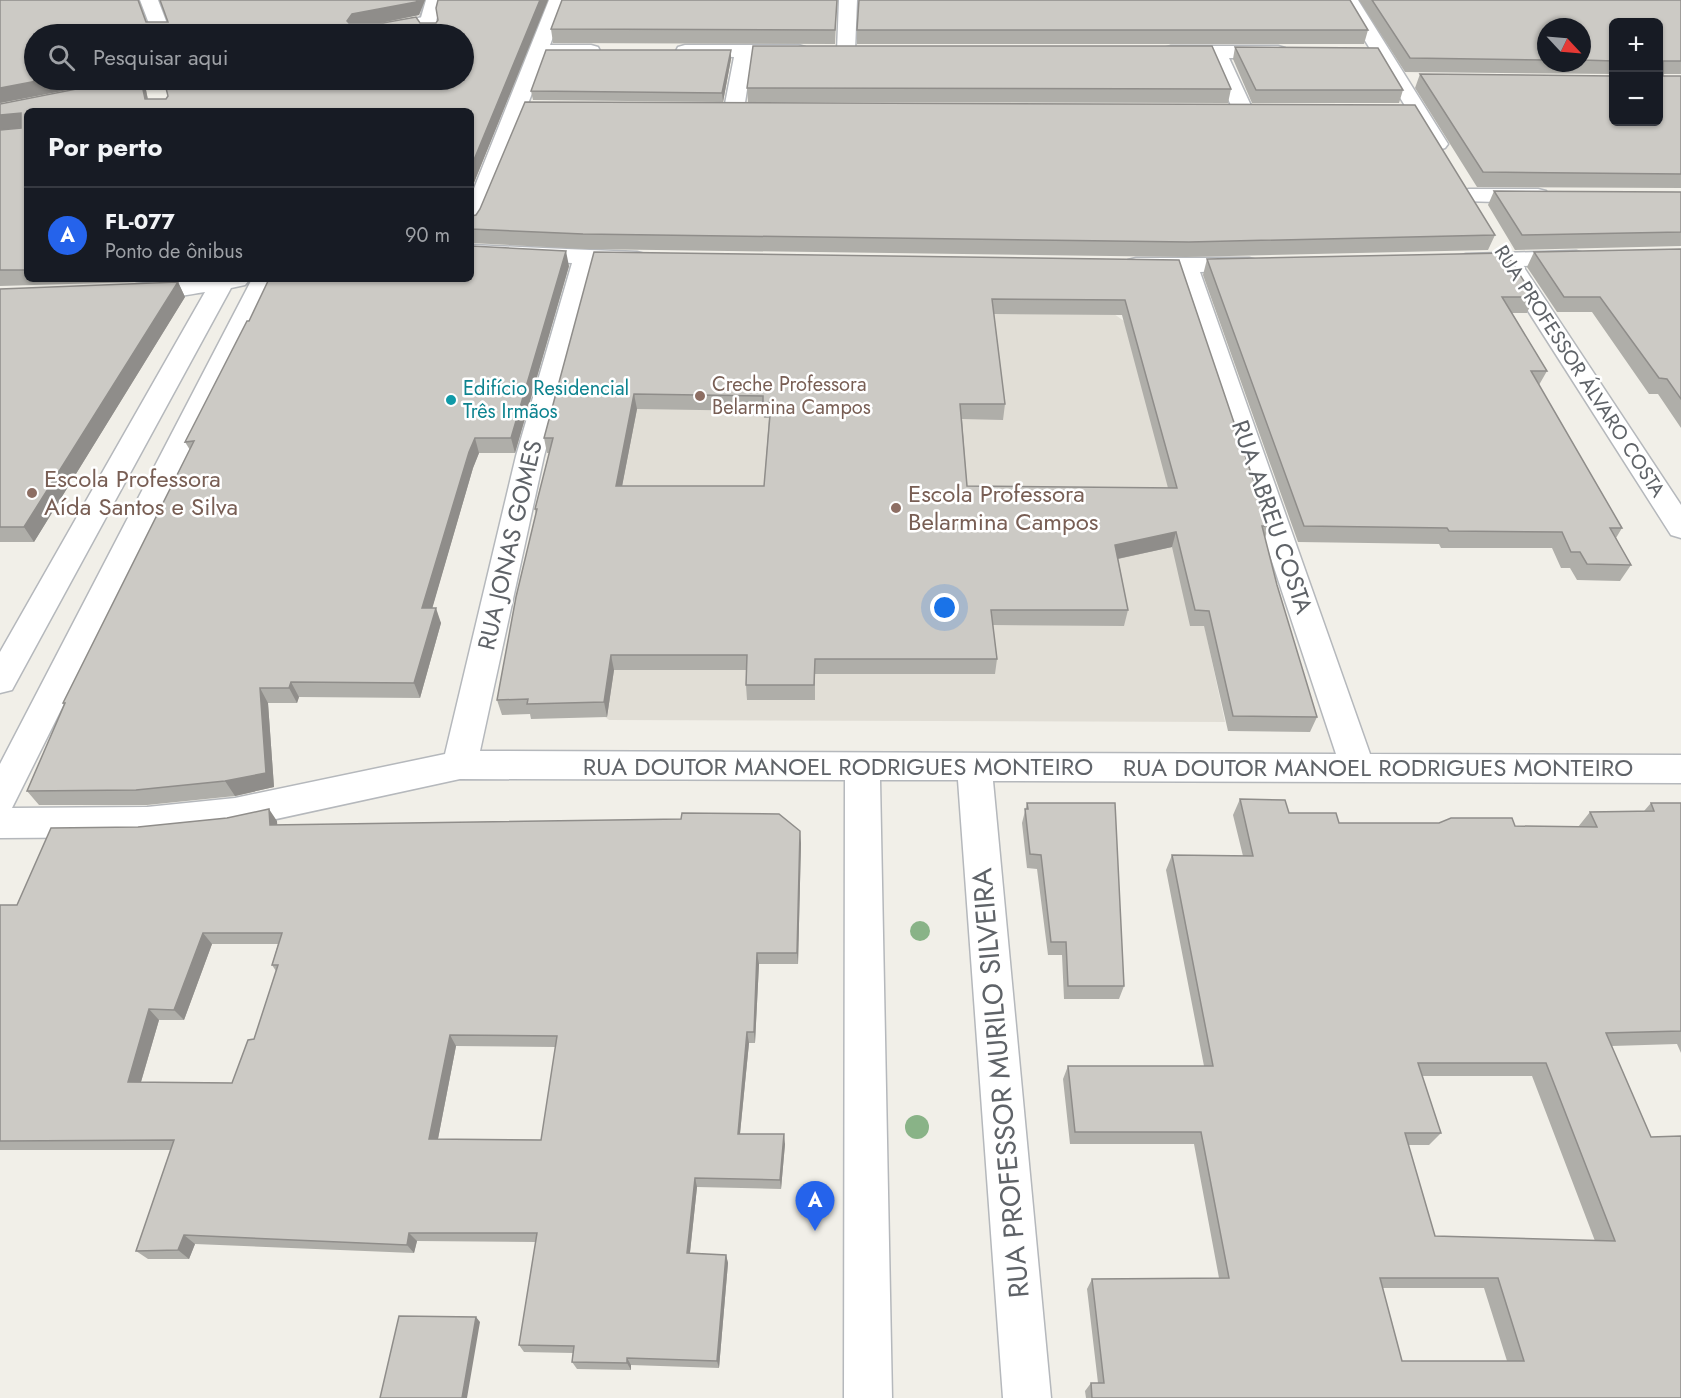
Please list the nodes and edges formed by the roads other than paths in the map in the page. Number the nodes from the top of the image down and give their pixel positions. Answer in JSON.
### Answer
{"nodes":[{"id":1,"x":149,"y":0,"type":"edge"},
{"id":2,"x":434,"y":0,"type":"edge"},
{"id":3,"x":558,"y":0,"type":"edge"},
{"id":4,"x":848,"y":0,"type":"edge"},
{"id":5,"x":1349,"y":0,"type":"edge"},
{"id":6,"x":158,"y":24,"type":"edge"},
{"id":7,"x":430,"y":24,"type":"edge"},
{"id":8,"x":538,"y":51,"type":"junction"},
{"id":9,"x":606,"y":51,"type":"edge"},
{"id":10,"x":664,"y":51,"type":"edge"},
{"id":11,"x":744,"y":51,"type":"junction"},
{"id":12,"x":846,"y":51,"type":"junction"},
{"id":13,"x":870,"y":51,"type":"edge"},
{"id":14,"x":1157,"y":52,"type":"edge"},
{"id":15,"x":1217,"y":52,"type":"junction"},
{"id":16,"x":1300,"y":52,"type":"edge"},
{"id":17,"x":1358,"y":52,"type":"edge"},
{"id":18,"x":1382,"y":52,"type":"junction"},
{"id":19,"x":1399,"y":80,"type":"junction"},
{"id":20,"x":1423,"y":80,"type":"edge"},
{"id":21,"x":101,"y":90,"type":"edge"},
{"id":22,"x":158,"y":90,"type":"edge"},
{"id":23,"x":85,"y":93,"type":"edge"},
{"id":24,"x":160,"y":100,"type":"edge"},
{"id":25,"x":518,"y":108,"type":"junction"},
{"id":26,"x":542,"y":108,"type":"edge"},
{"id":27,"x":710,"y":109,"type":"edge"},
{"id":28,"x":734,"y":109,"type":"junction"},
{"id":29,"x":757,"y":109,"type":"edge"},
{"id":30,"x":1220,"y":110,"type":"edge"},
{"id":31,"x":1243,"y":110,"type":"junction"},
{"id":32,"x":1266,"y":110,"type":"edge"},
{"id":33,"x":1394,"y":111,"type":"edge"},
{"id":34,"x":1417,"y":111,"type":"junction"},
{"id":35,"x":1563,"y":196,"type":"edge"},
{"id":36,"x":474,"y":216,"type":"edge"},
{"id":37,"x":1502,"y":251,"type":"junction"},
{"id":38,"x":474,"y":252,"type":"edge"},
{"id":39,"x":1600,"y":257,"type":"edge"},
{"id":40,"x":585,"y":258,"type":"junction"},
{"id":41,"x":657,"y":259,"type":"edge"},
{"id":42,"x":1448,"y":261,"type":"edge"},
{"id":43,"x":1270,"y":264,"type":"edge"},
{"id":44,"x":1116,"y":265,"type":"edge"},
{"id":45,"x":1186,"y":266,"type":"junction"},
{"id":46,"x":212,"y":282,"type":"edge"},
{"id":47,"x":231,"y":282,"type":"edge"},
{"id":48,"x":262,"y":282,"type":"edge"},
{"id":49,"x":171,"y":284,"type":"edge"},
{"id":50,"x":114,"y":291,"type":"edge"},
{"id":51,"x":1681,"y":528,"type":"edge"},
{"id":52,"x":0,"y":681,"type":"edge"},
{"id":53,"x":460,"y":765,"type":"junction"},
{"id":54,"x":862,"y":766,"type":"junction"},
{"id":55,"x":974,"y":767,"type":"junction"},
{"id":56,"x":1358,"y":769,"type":"junction"},
{"id":57,"x":1681,"y":769,"type":"edge"},
{"id":58,"x":0,"y":798,"type":"edge"},
{"id":59,"x":0,"y":823,"type":"edge"},
{"id":60,"x":868,"y":1398,"type":"edge"},
{"id":61,"x":1027,"y":1398,"type":"edge"}],
"edges":[{"from":1,"to":6,"type":"street"},
{"from":2,"to":7,"type":"lane"},
{"from":3,"to":8,"type":"street"},
{"from":4,"to":12,"type":"street"},
{"from":5,"to":18,"type":"street"},
{"from":8,"to":9,"type":"street"},
{"from":8,"to":25,"type":"street"},
{"from":10,"to":11,"type":"street"},
{"from":11,"to":12,"type":"street"},
{"from":11,"to":28,"type":"street"},
{"from":12,"to":13,"type":"street"},
{"from":14,"to":15,"type":"street"},
{"from":15,"to":16,"type":"street"},
{"from":15,"to":31,"type":"street"},
{"from":17,"to":18,"type":"street"},
{"from":18,"to":19,"type":"street"},
{"from":19,"to":20,"type":"street"},
{"from":19,"to":34,"type":"street"},
{"from":21,"to":23,"type":"street"},
{"from":22,"to":24,"type":"street"},
{"from":25,"to":26,"type":"street"},
{"from":25,"to":36,"type":"street"},
{"from":27,"to":28,"type":"street"},
{"from":28,"to":29,"type":"street"},
{"from":30,"to":31,"type":"street"},
{"from":31,"to":32,"type":"street"},
{"from":33,"to":34,"type":"street"},
{"from":34,"to":35,"type":"street"},
{"from":37,"to":39,"type":"street"},
{"from":37,"to":42,"type":"street"},
{"from":37,"to":51,"type":"street","name":"RUA PROFESSOR ÁLVARO COSTA"},
{"from":38,"to":40,"type":"street"},
{"from":40,"to":41,"type":"street"},
{"from":40,"to":53,"type":"street","name":"RUA JONAS GOMES"},
{"from":43,"to":45,"type":"street"},
{"from":44,"to":45,"type":"street"},
{"from":45,"to":56,"type":"street","name":"RUA ABREU COSTA"},
{"from":46,"to":49,"type":"street"},
{"from":47,"to":52,"type":"street"},
{"from":48,"to":58,"type":"street"},
{"from":49,"to":50,"type":"street"},
{"from":53,"to":54,"type":"street","name":"RUA DOUTOR MANOEL RODRIGUES MONTEIRO"},
{"from":53,"to":59,"type":"street","name":"RUA DOUTOR MANOEL RODRIGUES MONTEIRO"},
{"from":54,"to":55,"type":"street","name":"RUA DOUTOR MANOEL RODRIGUES MONTEIRO"},
{"from":54,"to":60,"type":"street"},
{"from":55,"to":56,"type":"street","name":"RUA DOUTOR MANOEL RODRIGUES MONTEIRO"},
{"from":55,"to":61,"type":"street","name":"RUA PROFESSOR MURILO SILVEIRA"},
{"from":56,"to":57,"type":"street","name":"RUA DOUTOR MANOEL RODRIGUES MONTEIRO"}]}
